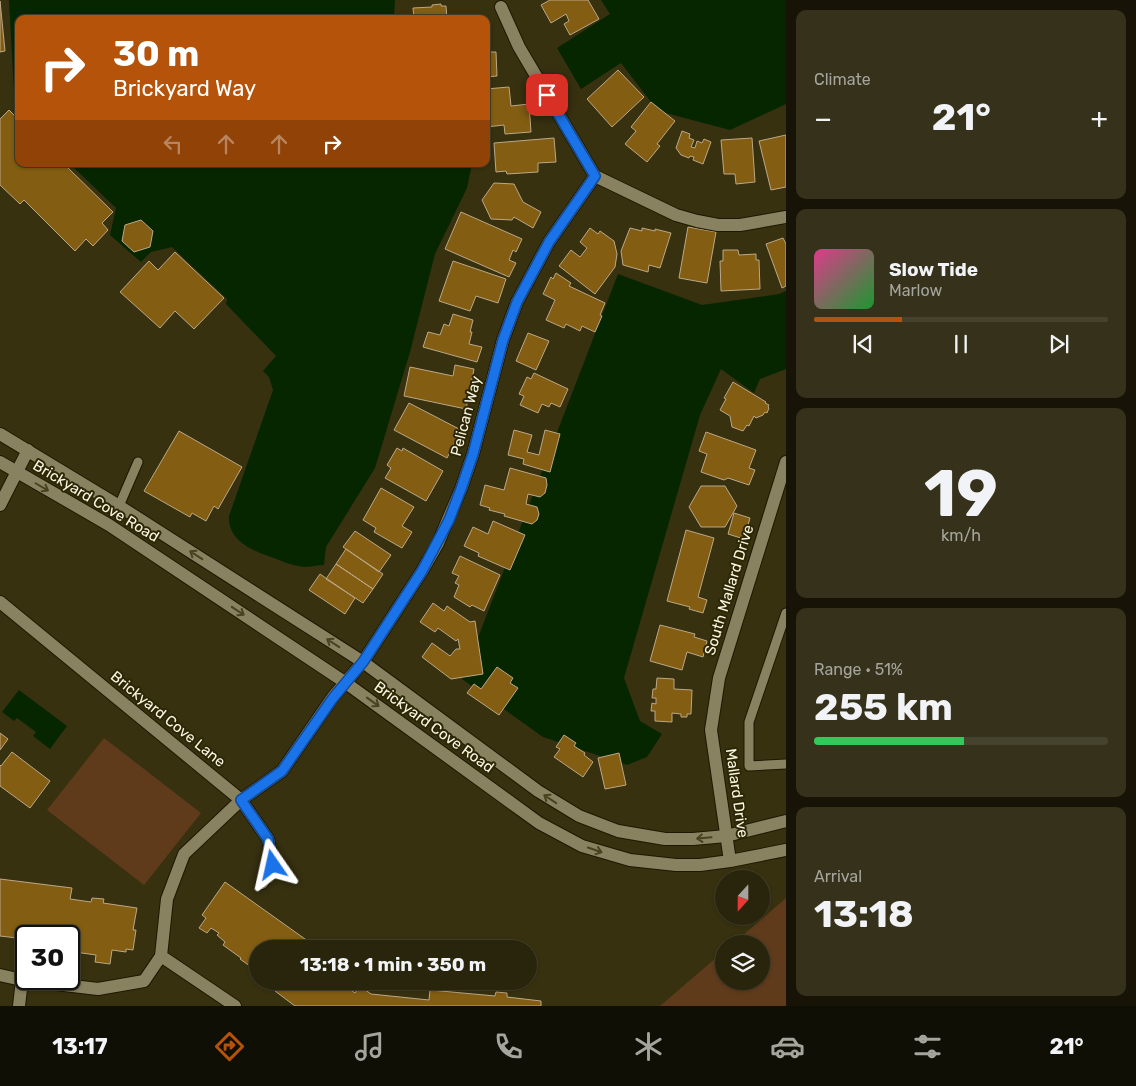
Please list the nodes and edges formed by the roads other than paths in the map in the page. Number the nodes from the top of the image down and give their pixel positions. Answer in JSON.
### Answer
{"nodes":[{"id":1,"x":501,"y":7,"type":"dead end"},
{"id":2,"x":595,"y":176,"type":"junction"},
{"id":3,"x":786,"y":217,"type":"edge"},
{"id":4,"x":0,"y":434,"type":"edge"},
{"id":5,"x":28,"y":450,"type":"junction"},
{"id":6,"x":0,"y":462,"type":"edge"},
{"id":7,"x":138,"y":462,"type":"dead end"},
{"id":8,"x":786,"y":462,"type":"edge"},
{"id":9,"x":16,"y":472,"type":"junction"},
{"id":10,"x":0,"y":505,"type":"edge"},
{"id":11,"x":119,"y":506,"type":"junction"},
{"id":12,"x":0,"y":602,"type":"edge"},
{"id":13,"x":786,"y":613,"type":"edge"},
{"id":14,"x":363,"y":662,"type":"junction"},
{"id":15,"x":346,"y":683,"type":"junction"},
{"id":16,"x":711,"y":730,"type":"joint"},
{"id":17,"x":786,"y":764,"type":"edge"},
{"id":18,"x":241,"y":800,"type":"junction"},
{"id":19,"x":786,"y":821,"type":"edge"},
{"id":20,"x":726,"y":836,"type":"junction"},
{"id":21,"x":786,"y":850,"type":"edge"},
{"id":22,"x":730,"y":861,"type":"junction"},
{"id":23,"x":262,"y":883,"type":"dead end"},
{"id":24,"x":162,"y":956,"type":"junction"},
{"id":25,"x":0,"y":975,"type":"edge"},
{"id":26,"x":15,"y":978,"type":"edge"},
{"id":27,"x":80,"y":987,"type":"edge"},
{"id":28,"x":21,"y":990,"type":"edge"},
{"id":29,"x":19,"y":1006,"type":"edge"},
{"id":30,"x":234,"y":1006,"type":"edge"}],
"edges":[{"from":1,"to":2,"type":"street"},
{"from":2,"to":3,"type":"street"},
{"from":2,"to":14,"type":"street","name":"Pelican Way"},
{"from":4,"to":5,"type":"street","name":"Brickyard Cove Road"},
{"from":5,"to":9,"type":"street","name":"Brickyard Cove Road"},
{"from":5,"to":11,"type":"street","name":"Brickyard Cove Road"},
{"from":6,"to":9,"type":"street","name":"Brickyard Cove Road"},
{"from":7,"to":11,"type":"lane"},
{"from":8,"to":16,"type":"street","name":"South Mallard Drive"},
{"from":9,"to":10,"type":"street","name":"Brickyard Cove Road"},
{"from":9,"to":15,"type":"street","name":"Brickyard Cove Road","one_way":true},
{"from":14,"to":11,"type":"street","name":"Brickyard Cove Road","one_way":true},
{"from":12,"to":18,"type":"street","name":"Brickyard Cove Lane"},
{"from":13,"to":17,"type":"lane"},
{"from":14,"to":15,"type":"street","name":"Pelican Way"},
{"from":20,"to":14,"type":"street","name":"Brickyard Cove Road","one_way":true},
{"from":15,"to":18,"type":"street","name":"Pelican Way"},
{"from":15,"to":22,"type":"street","name":"Brickyard Cove Road","one_way":true},
{"from":16,"to":20,"type":"street","name":"Mallard Drive"},
{"from":18,"to":23,"type":"street","name":"Brickyard Cove Lane"},
{"from":18,"to":24,"type":"street","name":"Pelican Way"},
{"from":19,"to":20,"type":"street","name":"Brickyard Cove Road"},
{"from":20,"to":22,"type":"street","name":"Mallard Drive"},
{"from":21,"to":22,"type":"street","name":"Brickyard Cove Road"},
{"from":24,"to":27,"type":"street"},
{"from":24,"to":30,"type":"street"},
{"from":25,"to":26,"type":"street"},
{"from":28,"to":29,"type":"street"}]}
